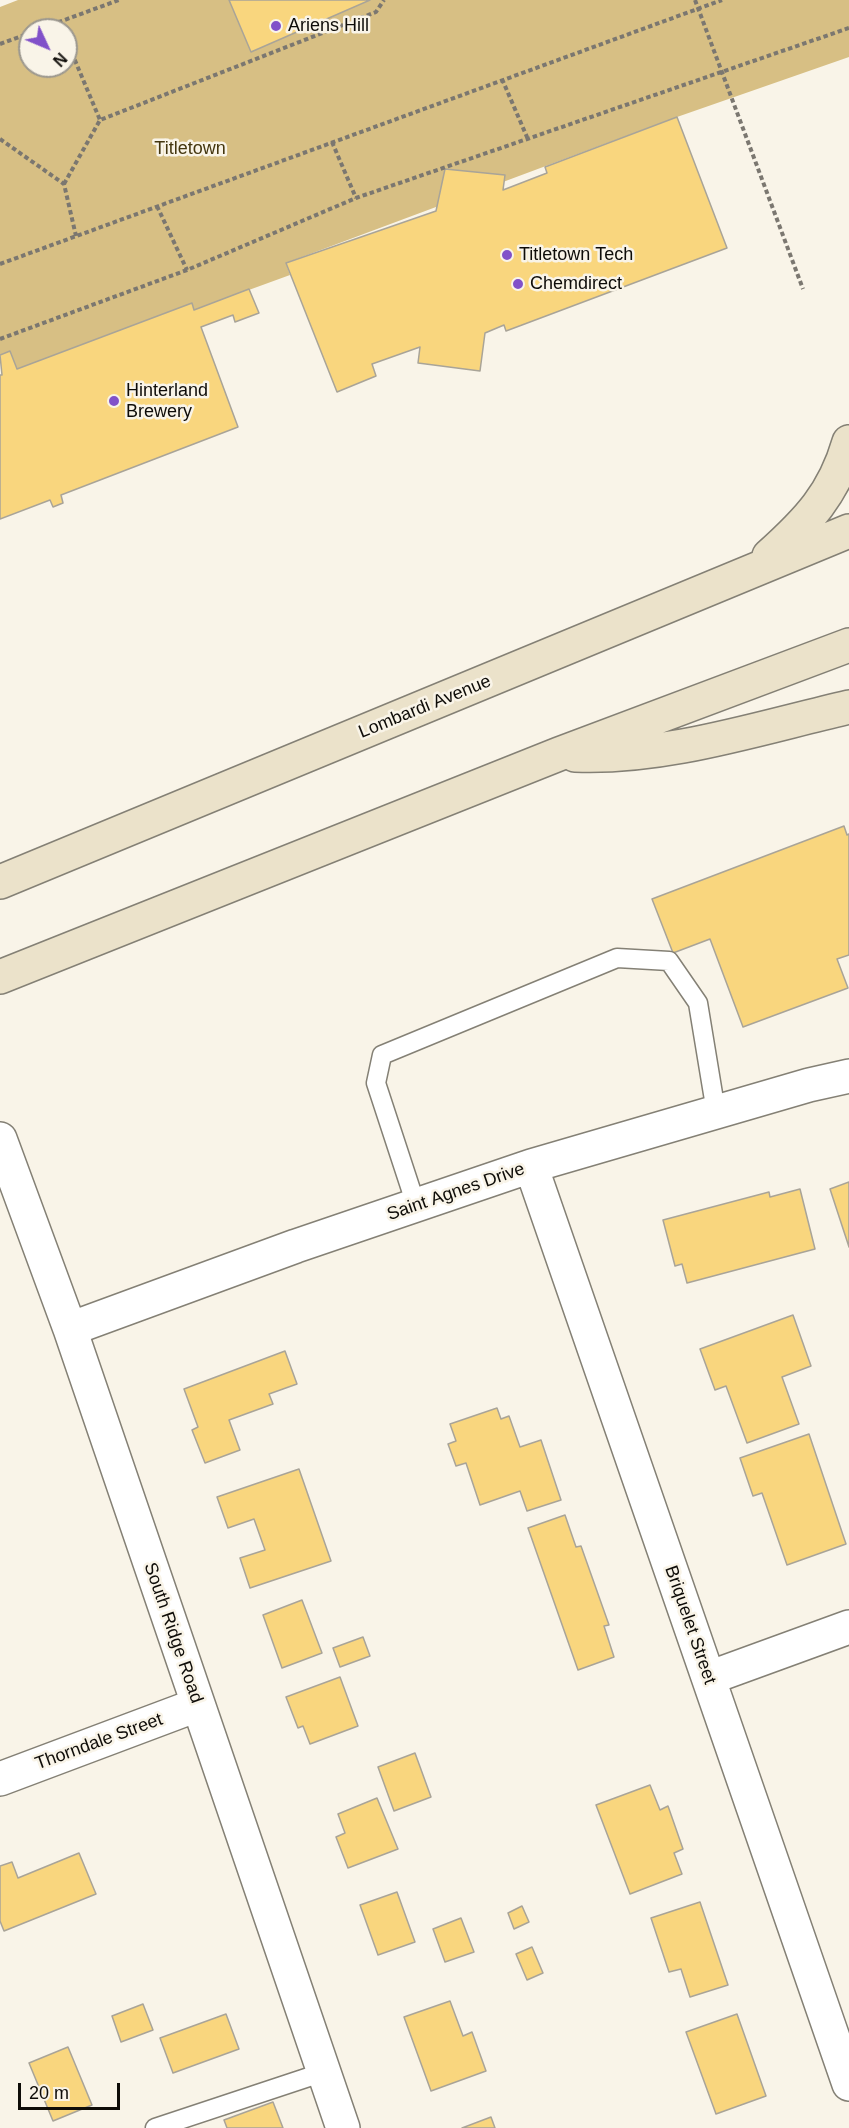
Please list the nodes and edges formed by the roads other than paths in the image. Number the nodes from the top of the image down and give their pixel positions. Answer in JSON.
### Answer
{"nodes":[{"id":1,"x":849,"y":442,"type":"edge"},
{"id":2,"x":849,"y":531,"type":"edge"},
{"id":3,"x":754,"y":569,"type":"junction"},
{"id":4,"x":849,"y":645,"type":"edge"},
{"id":5,"x":849,"y":707,"type":"edge"},
{"id":6,"x":559,"y":754,"type":"junction"},
{"id":7,"x":0,"y":882,"type":"edge"},
{"id":8,"x":0,"y":977,"type":"edge"},
{"id":9,"x":849,"y":1076,"type":"edge"},
{"id":10,"x":716,"y":1112,"type":"junction"},
{"id":11,"x":0,"y":1139,"type":"edge"},
{"id":12,"x":531,"y":1166,"type":"junction"},
{"id":13,"x":416,"y":1205,"type":"junction"},
{"id":14,"x":70,"y":1329,"type":"junction"},
{"id":15,"x":849,"y":1627,"type":"edge"},
{"id":16,"x":709,"y":1678,"type":"junction"},
{"id":17,"x":197,"y":1705,"type":"junction"},
{"id":18,"x":0,"y":1779,"type":"edge"},
{"id":19,"x":324,"y":2072,"type":"junction"},
{"id":20,"x":849,"y":2084,"type":"edge"},
{"id":21,"x":155,"y":2128,"type":"edge"},
{"id":22,"x":343,"y":2128,"type":"edge"}],
"edges":[{"from":1,"to":3,"type":"main road"},
{"from":2,"to":3,"type":"main road","name":"Lombardi Avenue"},
{"from":3,"to":7,"type":"main road","name":"Lombardi Avenue"},
{"from":4,"to":6,"type":"main road"},
{"from":5,"to":6,"type":"main road"},
{"from":6,"to":8,"type":"main road"},
{"from":9,"to":10,"type":"street","name":"Saint Agnes Drive"},
{"from":10,"to":12,"type":"street","name":"Saint Agnes Drive"},
{"from":10,"to":13,"type":"lane"},
{"from":11,"to":14,"type":"street","name":"South Ridge Road"},
{"from":12,"to":13,"type":"street","name":"Saint Agnes Drive"},
{"from":12,"to":16,"type":"street","name":"Briquelet Street"},
{"from":13,"to":14,"type":"street","name":"Saint Agnes Drive"},
{"from":14,"to":17,"type":"street","name":"South Ridge Road"},
{"from":15,"to":16,"type":"street"},
{"from":16,"to":20,"type":"street","name":"Briquelet Street"},
{"from":17,"to":18,"type":"street","name":"Thorndale Street"},
{"from":17,"to":19,"type":"street","name":"South Ridge Road"},
{"from":19,"to":21,"type":"lane"},
{"from":19,"to":22,"type":"street","name":"South Ridge Road"}]}
